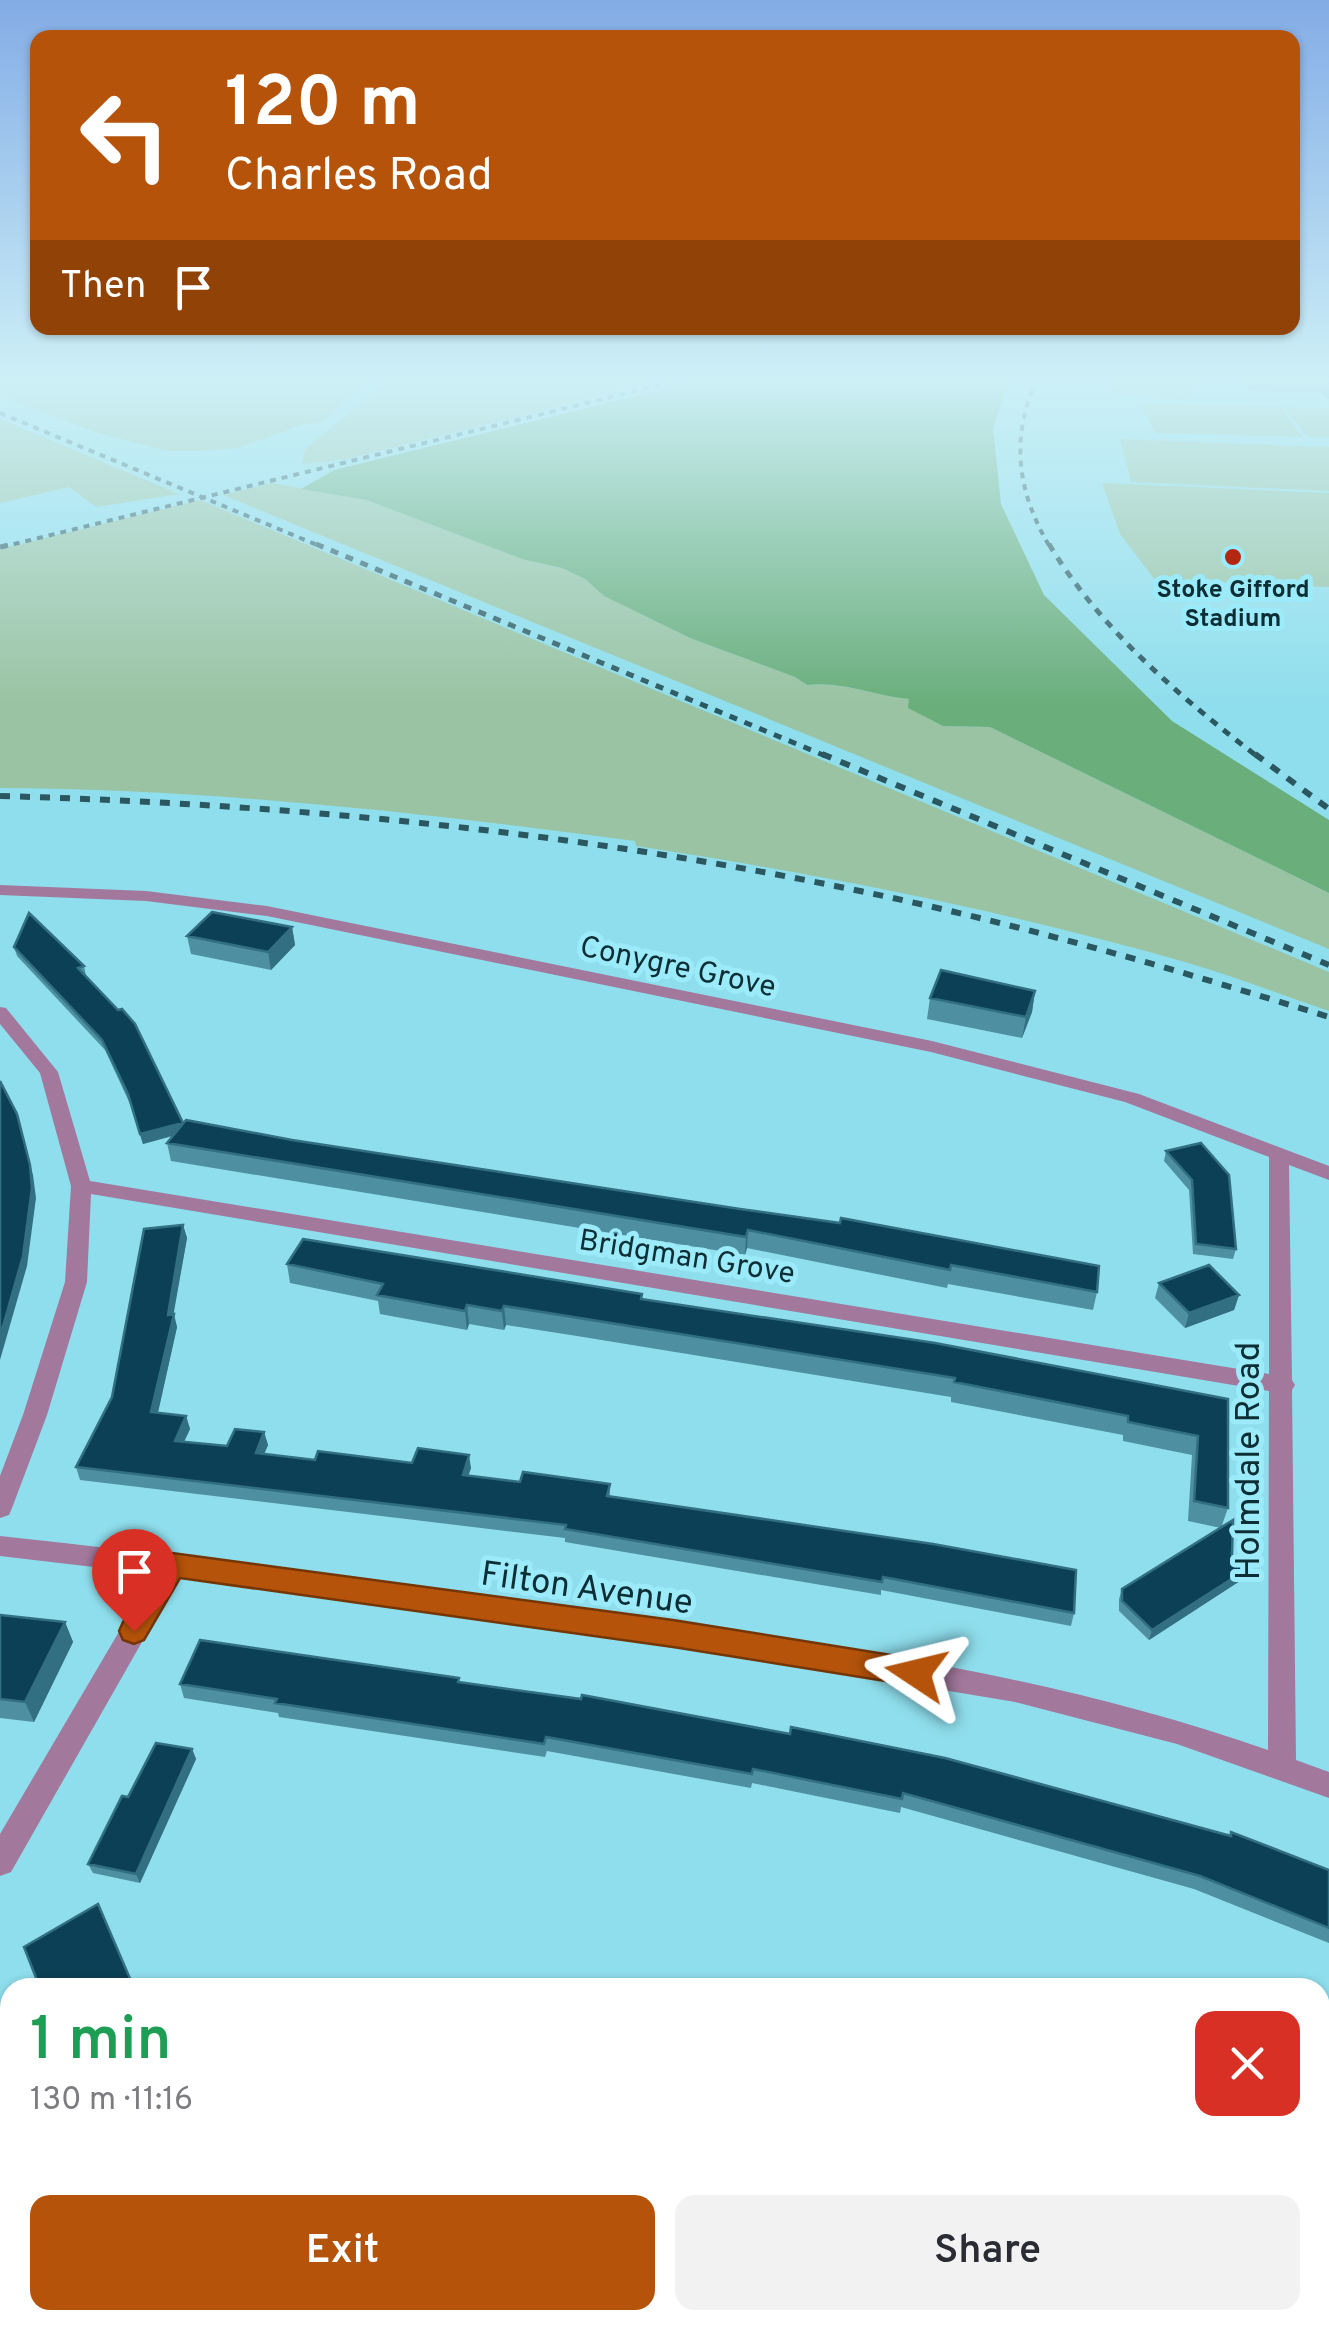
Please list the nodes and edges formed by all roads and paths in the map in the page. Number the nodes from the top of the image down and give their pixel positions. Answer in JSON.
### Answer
{"nodes":[{"id":1,"x":0,"y":890,"type":"edge"},
{"id":2,"x":0,"y":1012,"type":"edge"},
{"id":3,"x":1279,"y":1154,"type":"junction"},
{"id":4,"x":1329,"y":1174,"type":"edge"},
{"id":5,"x":82,"y":1186,"type":"junction"},
{"id":6,"x":1282,"y":1385,"type":"junction"},
{"id":7,"x":0,"y":1508,"type":"edge"},
{"id":8,"x":0,"y":1546,"type":"edge"},
{"id":9,"x":172,"y":1565,"type":"junction"},
{"id":10,"x":1282,"y":1768,"type":"junction"},
{"id":11,"x":1329,"y":1785,"type":"edge"},
{"id":12,"x":0,"y":1862,"type":"edge"}],
"edges":[{"from":1,"to":3,"type":"street","name":"Conygre Grove"},
{"from":2,"to":5,"type":"street"},
{"from":3,"to":4,"type":"street","name":"Conygre Grove"},
{"from":3,"to":6,"type":"street","name":"Holmdale Road"},
{"from":5,"to":6,"type":"street","name":"Bridgman Grove"},
{"from":5,"to":7,"type":"street"},
{"from":6,"to":10,"type":"street","name":"Holmdale Road"},
{"from":8,"to":9,"type":"street","name":"Filton Avenue"},
{"from":9,"to":10,"type":"street","name":"Filton Avenue"},
{"from":9,"to":12,"type":"street"},
{"from":10,"to":11,"type":"street","name":"Filton Avenue"}]}
